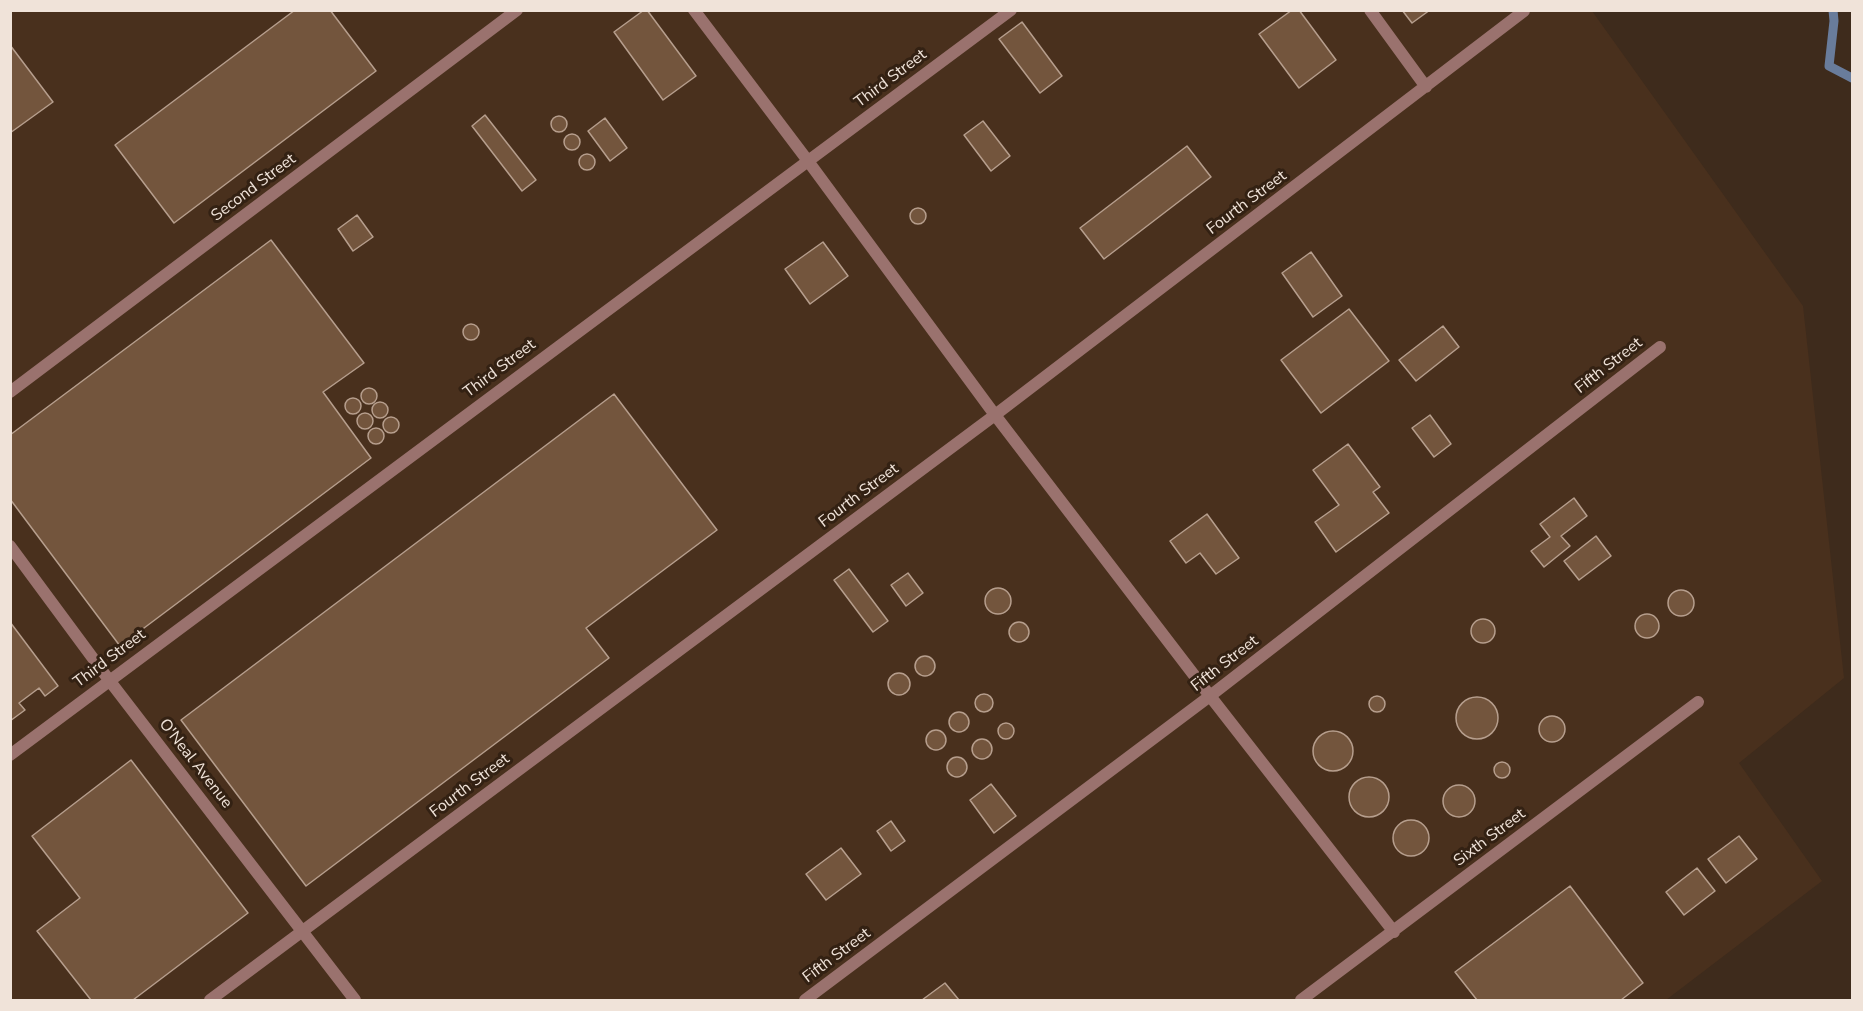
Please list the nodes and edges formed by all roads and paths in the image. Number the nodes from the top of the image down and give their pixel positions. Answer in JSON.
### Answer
{"nodes":[{"id":1,"x":517,"y":10,"type":"edge"},
{"id":2,"x":693,"y":10,"type":"edge"},
{"id":3,"x":1011,"y":10,"type":"edge"},
{"id":4,"x":1370,"y":10,"type":"edge"},
{"id":5,"x":1524,"y":11,"type":"edge"},
{"id":6,"x":1426,"y":87,"type":"junction"},
{"id":7,"x":808,"y":161,"type":"junction"},
{"id":8,"x":1660,"y":347,"type":"dead end"},
{"id":9,"x":10,"y":392,"type":"edge"},
{"id":10,"x":995,"y":416,"type":"junction"},
{"id":11,"x":10,"y":546,"type":"edge"},
{"id":12,"x":109,"y":680,"type":"junction"},
{"id":13,"x":1210,"y":696,"type":"junction"},
{"id":14,"x":1698,"y":702,"type":"dead end"},
{"id":15,"x":10,"y":755,"type":"edge"},
{"id":16,"x":302,"y":931,"type":"junction"},
{"id":17,"x":1394,"y":932,"type":"junction"},
{"id":18,"x":210,"y":1000,"type":"edge"},
{"id":19,"x":355,"y":1000,"type":"edge"},
{"id":20,"x":805,"y":1000,"type":"edge"},
{"id":21,"x":1301,"y":1000,"type":"edge"}],
"edges":[{"from":1,"to":9,"type":"lane","name":"Second Street"},
{"from":2,"to":7,"type":"lane"},
{"from":3,"to":7,"type":"lane","name":"Third Street"},
{"from":4,"to":6,"type":"lane"},
{"from":5,"to":6,"type":"lane","name":"Fourth Street"},
{"from":6,"to":10,"type":"lane","name":"Fourth Street"},
{"from":7,"to":10,"type":"lane"},
{"from":7,"to":12,"type":"lane","name":"Third Street"},
{"from":8,"to":13,"type":"lane","name":"Fifth Street"},
{"from":10,"to":13,"type":"lane"},
{"from":10,"to":16,"type":"lane","name":"Fourth Street"},
{"from":11,"to":12,"type":"lane","name":"O'Neal Avenue"},
{"from":12,"to":15,"type":"lane","name":"Third Street"},
{"from":12,"to":16,"type":"lane","name":"O'Neal Avenue"},
{"from":13,"to":17,"type":"lane"},
{"from":13,"to":20,"type":"lane","name":"Fifth Street"},
{"from":14,"to":17,"type":"lane","name":"Sixth Street"},
{"from":16,"to":18,"type":"lane","name":"Fourth Street"},
{"from":16,"to":19,"type":"lane","name":"O'Neal Avenue"},
{"from":17,"to":21,"type":"lane","name":"Sixth Street"}]}
